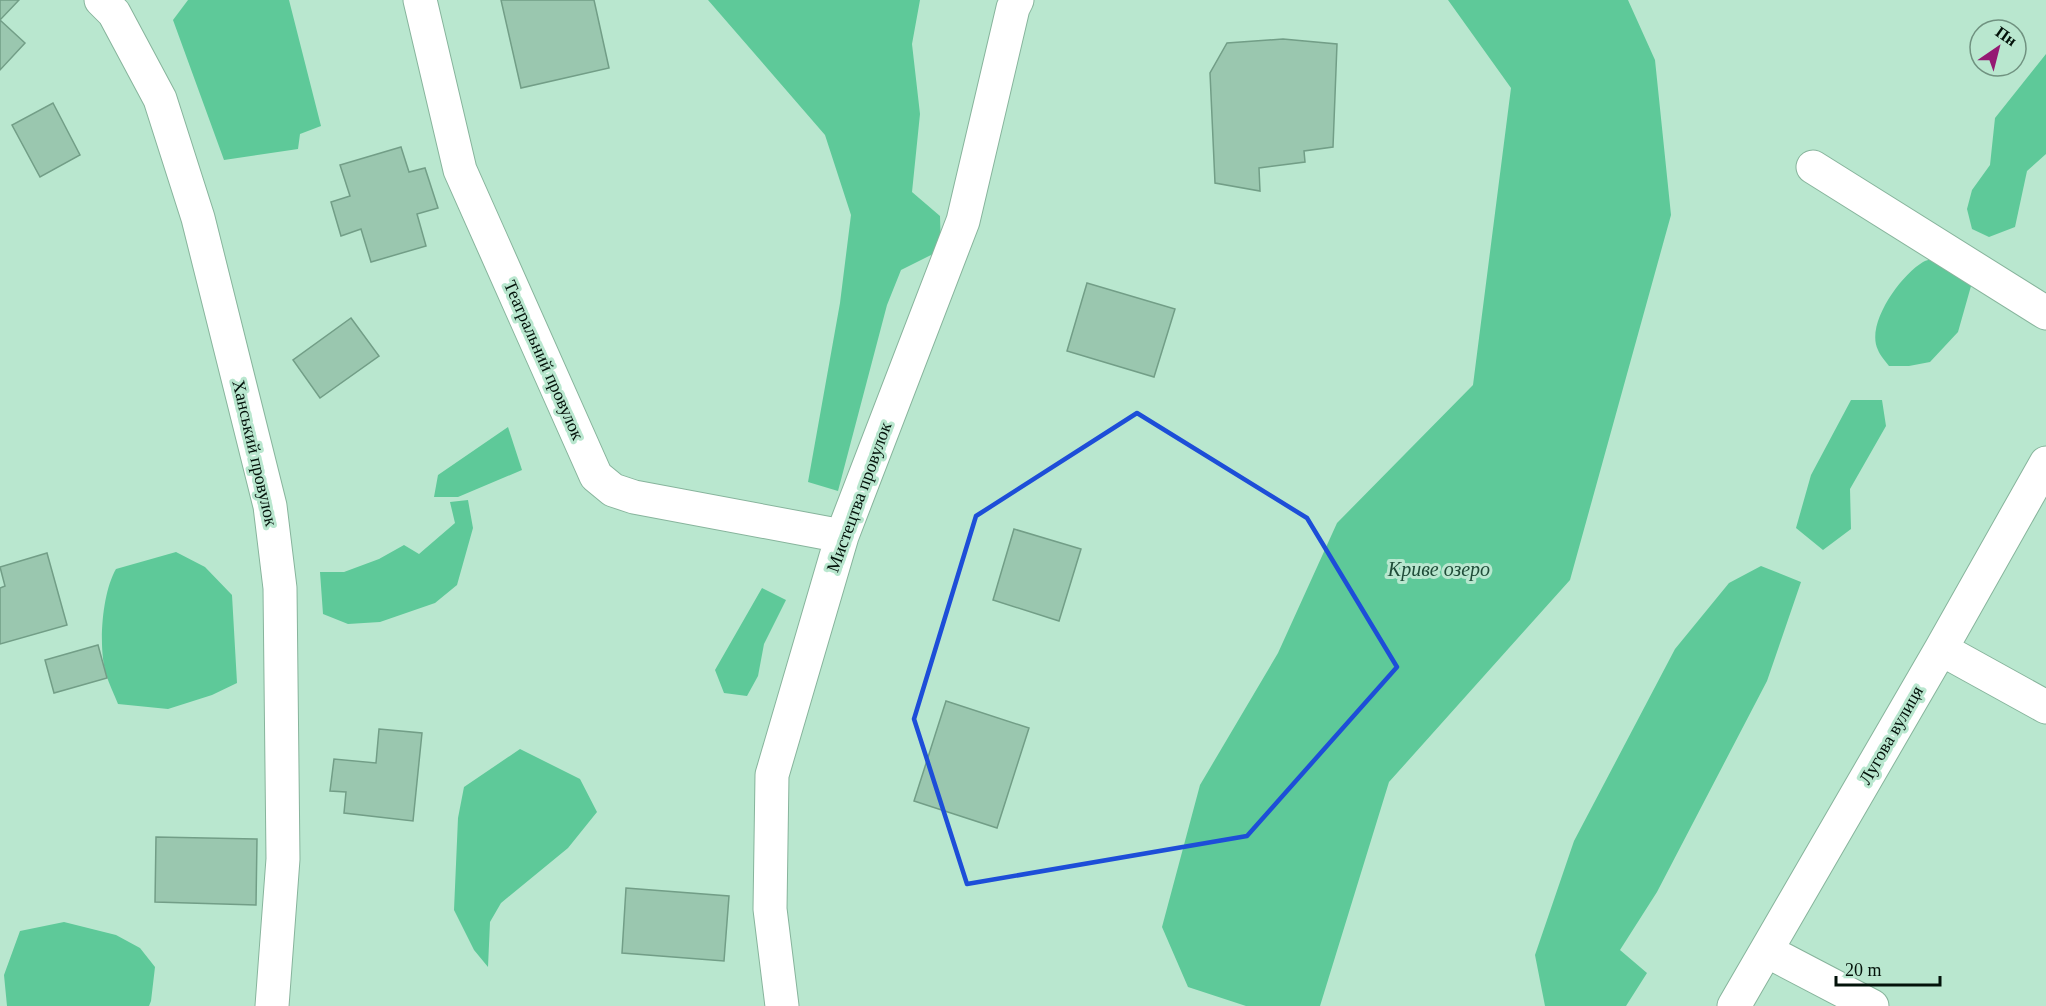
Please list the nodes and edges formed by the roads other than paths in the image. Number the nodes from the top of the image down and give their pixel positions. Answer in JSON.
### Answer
{"nodes":[{"id":1,"x":101,"y":0,"type":"edge"},
{"id":2,"x":420,"y":0,"type":"edge"},
{"id":3,"x":1017,"y":0,"type":"edge"},
{"id":4,"x":1813,"y":167,"type":"dead end"},
{"id":5,"x":2046,"y":313,"type":"edge"},
{"id":6,"x":2046,"y":463,"type":"edge"},
{"id":7,"x":842,"y":536,"type":"junction"},
{"id":8,"x":1941,"y":649,"type":"junction"},
{"id":9,"x":2046,"y":707,"type":"edge"},
{"id":10,"x":1767,"y":951,"type":"junction"},
{"id":11,"x":272,"y":1006,"type":"edge"},
{"id":12,"x":782,"y":1006,"type":"edge"},
{"id":13,"x":1734,"y":1006,"type":"edge"},
{"id":14,"x":1872,"y":1006,"type":"edge"}],
"edges":[{"from":1,"to":11,"type":"street","name":"Ханський провулок"},
{"from":2,"to":7,"type":"street","name":"Театральний провулок"},
{"from":3,"to":7,"type":"street","name":"Мистецтва провулок"},
{"from":4,"to":5,"type":"street"},
{"from":6,"to":8,"type":"street","name":"Лугова вулиця"},
{"from":7,"to":12,"type":"street","name":"Мистецтва провулок"},
{"from":8,"to":9,"type":"street"},
{"from":8,"to":10,"type":"street","name":"Лугова вулиця"},
{"from":10,"to":13,"type":"street","name":"Лугова вулиця"},
{"from":10,"to":14,"type":"street"}]}
